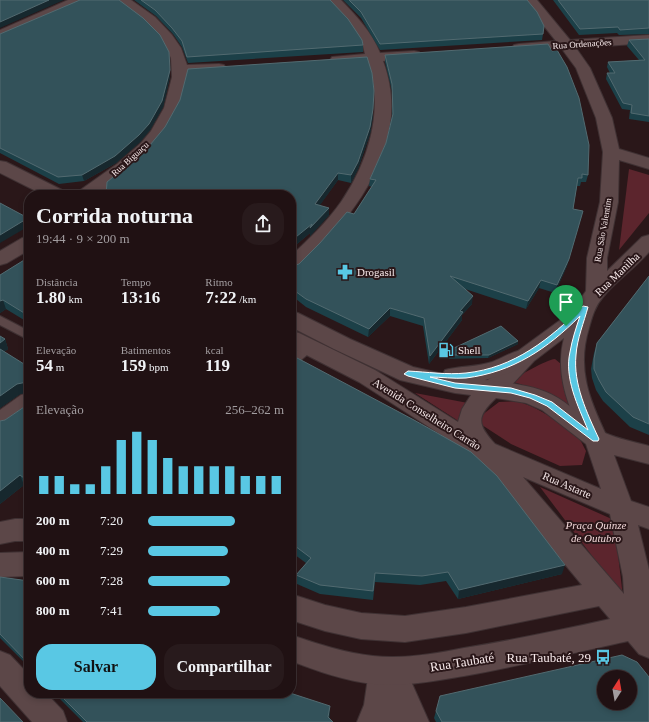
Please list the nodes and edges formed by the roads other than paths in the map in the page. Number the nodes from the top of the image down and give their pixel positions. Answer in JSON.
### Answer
{"nodes":[{"id":1,"x":79,"y":0,"type":"edge"},
{"id":2,"x":122,"y":0,"type":"edge"},
{"id":3,"x":334,"y":0,"type":"edge"},
{"id":4,"x":530,"y":0,"type":"edge"},
{"id":5,"x":0,"y":35,"type":"edge"},
{"id":6,"x":649,"y":39,"type":"edge"},
{"id":7,"x":565,"y":45,"type":"junction"},
{"id":8,"x":502,"y":49,"type":"edge"},
{"id":9,"x":430,"y":54,"type":"edge"},
{"id":10,"x":375,"y":58,"type":"junction"},
{"id":11,"x":320,"y":61,"type":"edge"},
{"id":12,"x":235,"y":67,"type":"edge"},
{"id":13,"x":181,"y":70,"type":"junction"},
{"id":14,"x":611,"y":152,"type":"junction"},
{"id":15,"x":649,"y":164,"type":"edge"},
{"id":16,"x":0,"y":166,"type":"edge"},
{"id":17,"x":0,"y":182,"type":"edge"},
{"id":18,"x":48,"y":190,"type":"edge"},
{"id":19,"x":92,"y":190,"type":"edge"},
{"id":20,"x":24,"y":195,"type":"edge"},
{"id":21,"x":649,"y":241,"type":"edge"},
{"id":22,"x":24,"y":245,"type":"edge"},
{"id":23,"x":0,"y":259,"type":"edge"},
{"id":24,"x":296,"y":262,"type":"edge"},
{"id":25,"x":591,"y":299,"type":"junction"},
{"id":26,"x":0,"y":320,"type":"edge"},
{"id":27,"x":296,"y":321,"type":"edge"},
{"id":28,"x":24,"y":333,"type":"edge"},
{"id":29,"x":300,"y":342,"type":"edge"},
{"id":30,"x":526,"y":356,"type":"junction"},
{"id":31,"x":408,"y":374,"type":"junction"},
{"id":32,"x":490,"y":390,"type":"junction"},
{"id":33,"x":24,"y":405,"type":"edge"},
{"id":34,"x":0,"y":422,"type":"edge"},
{"id":35,"x":596,"y":439,"type":"junction"},
{"id":36,"x":486,"y":451,"type":"junction"},
{"id":37,"x":649,"y":456,"type":"edge"},
{"id":38,"x":621,"y":508,"type":"junction"},
{"id":39,"x":649,"y":518,"type":"edge"},
{"id":40,"x":24,"y":530,"type":"edge"},
{"id":41,"x":0,"y":533,"type":"edge"},
{"id":42,"x":24,"y":564,"type":"edge"},
{"id":43,"x":0,"y":565,"type":"edge"},
{"id":44,"x":604,"y":593,"type":"junction"},
{"id":45,"x":296,"y":609,"type":"edge"},
{"id":46,"x":641,"y":636,"type":"edge"},
{"id":47,"x":296,"y":650,"type":"edge"},
{"id":48,"x":0,"y":665,"type":"edge"},
{"id":49,"x":388,"y":671,"type":"junction"},
{"id":50,"x":24,"y":691,"type":"edge"},
{"id":51,"x":30,"y":698,"type":"edge"},
{"id":52,"x":52,"y":722,"type":"edge"},
{"id":53,"x":372,"y":722,"type":"edge"},
{"id":54,"x":382,"y":722,"type":"edge"},
{"id":55,"x":403,"y":722,"type":"edge"},
{"id":56,"x":414,"y":722,"type":"edge"}],
"edges":[{"from":1,"to":5,"type":"street"},
{"from":2,"to":13,"type":"street"},
{"from":3,"to":10,"type":"street"},
{"from":4,"to":7,"type":"street","name":"Rua São Valentim"},
{"from":6,"to":7,"type":"street","name":"Rua Ordenações"},
{"from":7,"to":8,"type":"street","name":"Rua Ordenações"},
{"from":7,"to":14,"type":"street","name":"Rua São Valentim"},
{"from":9,"to":10,"type":"street"},
{"from":10,"to":11,"type":"street"},
{"from":10,"to":24,"type":"street"},
{"from":12,"to":13,"type":"street"},
{"from":13,"to":19,"type":"street","name":"Rua Biguaçu"},
{"from":14,"to":15,"type":"street"},
{"from":14,"to":25,"type":"street","name":"Rua São Valentim"},
{"from":16,"to":18,"type":"street"},
{"from":17,"to":20,"type":"street"},
{"from":21,"to":25,"type":"street","name":"Rua Manilha"},
{"from":22,"to":23,"type":"street"},
{"from":25,"to":30,"type":"street","name":"Rua Manilha"},
{"from":25,"to":35,"type":"street"},
{"from":26,"to":28,"type":"lane"},
{"from":27,"to":31,"type":"street","name":"Avenida Conselheiro Carrão"},
{"from":29,"to":36,"type":"street","name":"Avenida Conselheiro Carrão"},
{"from":30,"to":31,"type":"street"},
{"from":30,"to":32,"type":"street","name":"Rua Manilha"},
{"from":31,"to":32,"type":"street","name":"Avenida Conselheiro Carrão"},
{"from":32,"to":35,"type":"street","name":"Avenida Conselheiro Carrão"},
{"from":32,"to":36,"type":"street","name":"Rua Manilha"},
{"from":33,"to":34,"type":"street"},
{"from":35,"to":37,"type":"street"},
{"from":35,"to":38,"type":"street"},
{"from":36,"to":38,"type":"street","name":"Rua Astarte"},
{"from":36,"to":44,"type":"street","name":"Avenida Conselheiro Carrão"},
{"from":38,"to":39,"type":"street","name":"Rua Astarte"},
{"from":38,"to":46,"type":"street"},
{"from":40,"to":41,"type":"street"},
{"from":42,"to":43,"type":"street"},
{"from":44,"to":45,"type":"street"},
{"from":44,"to":46,"type":"street","name":"Avenida Conselheiro Carrão"},
{"from":46,"to":49,"type":"street","name":"Rua Taubaté"},
{"from":47,"to":49,"type":"street","name":"Rua Taubaté"},
{"from":48,"to":50,"type":"street"},
{"from":49,"to":53,"type":"street"},
{"from":49,"to":56,"type":"street"},
{"from":51,"to":52,"type":"street"},
{"from":54,"to":55,"type":"street"}]}
